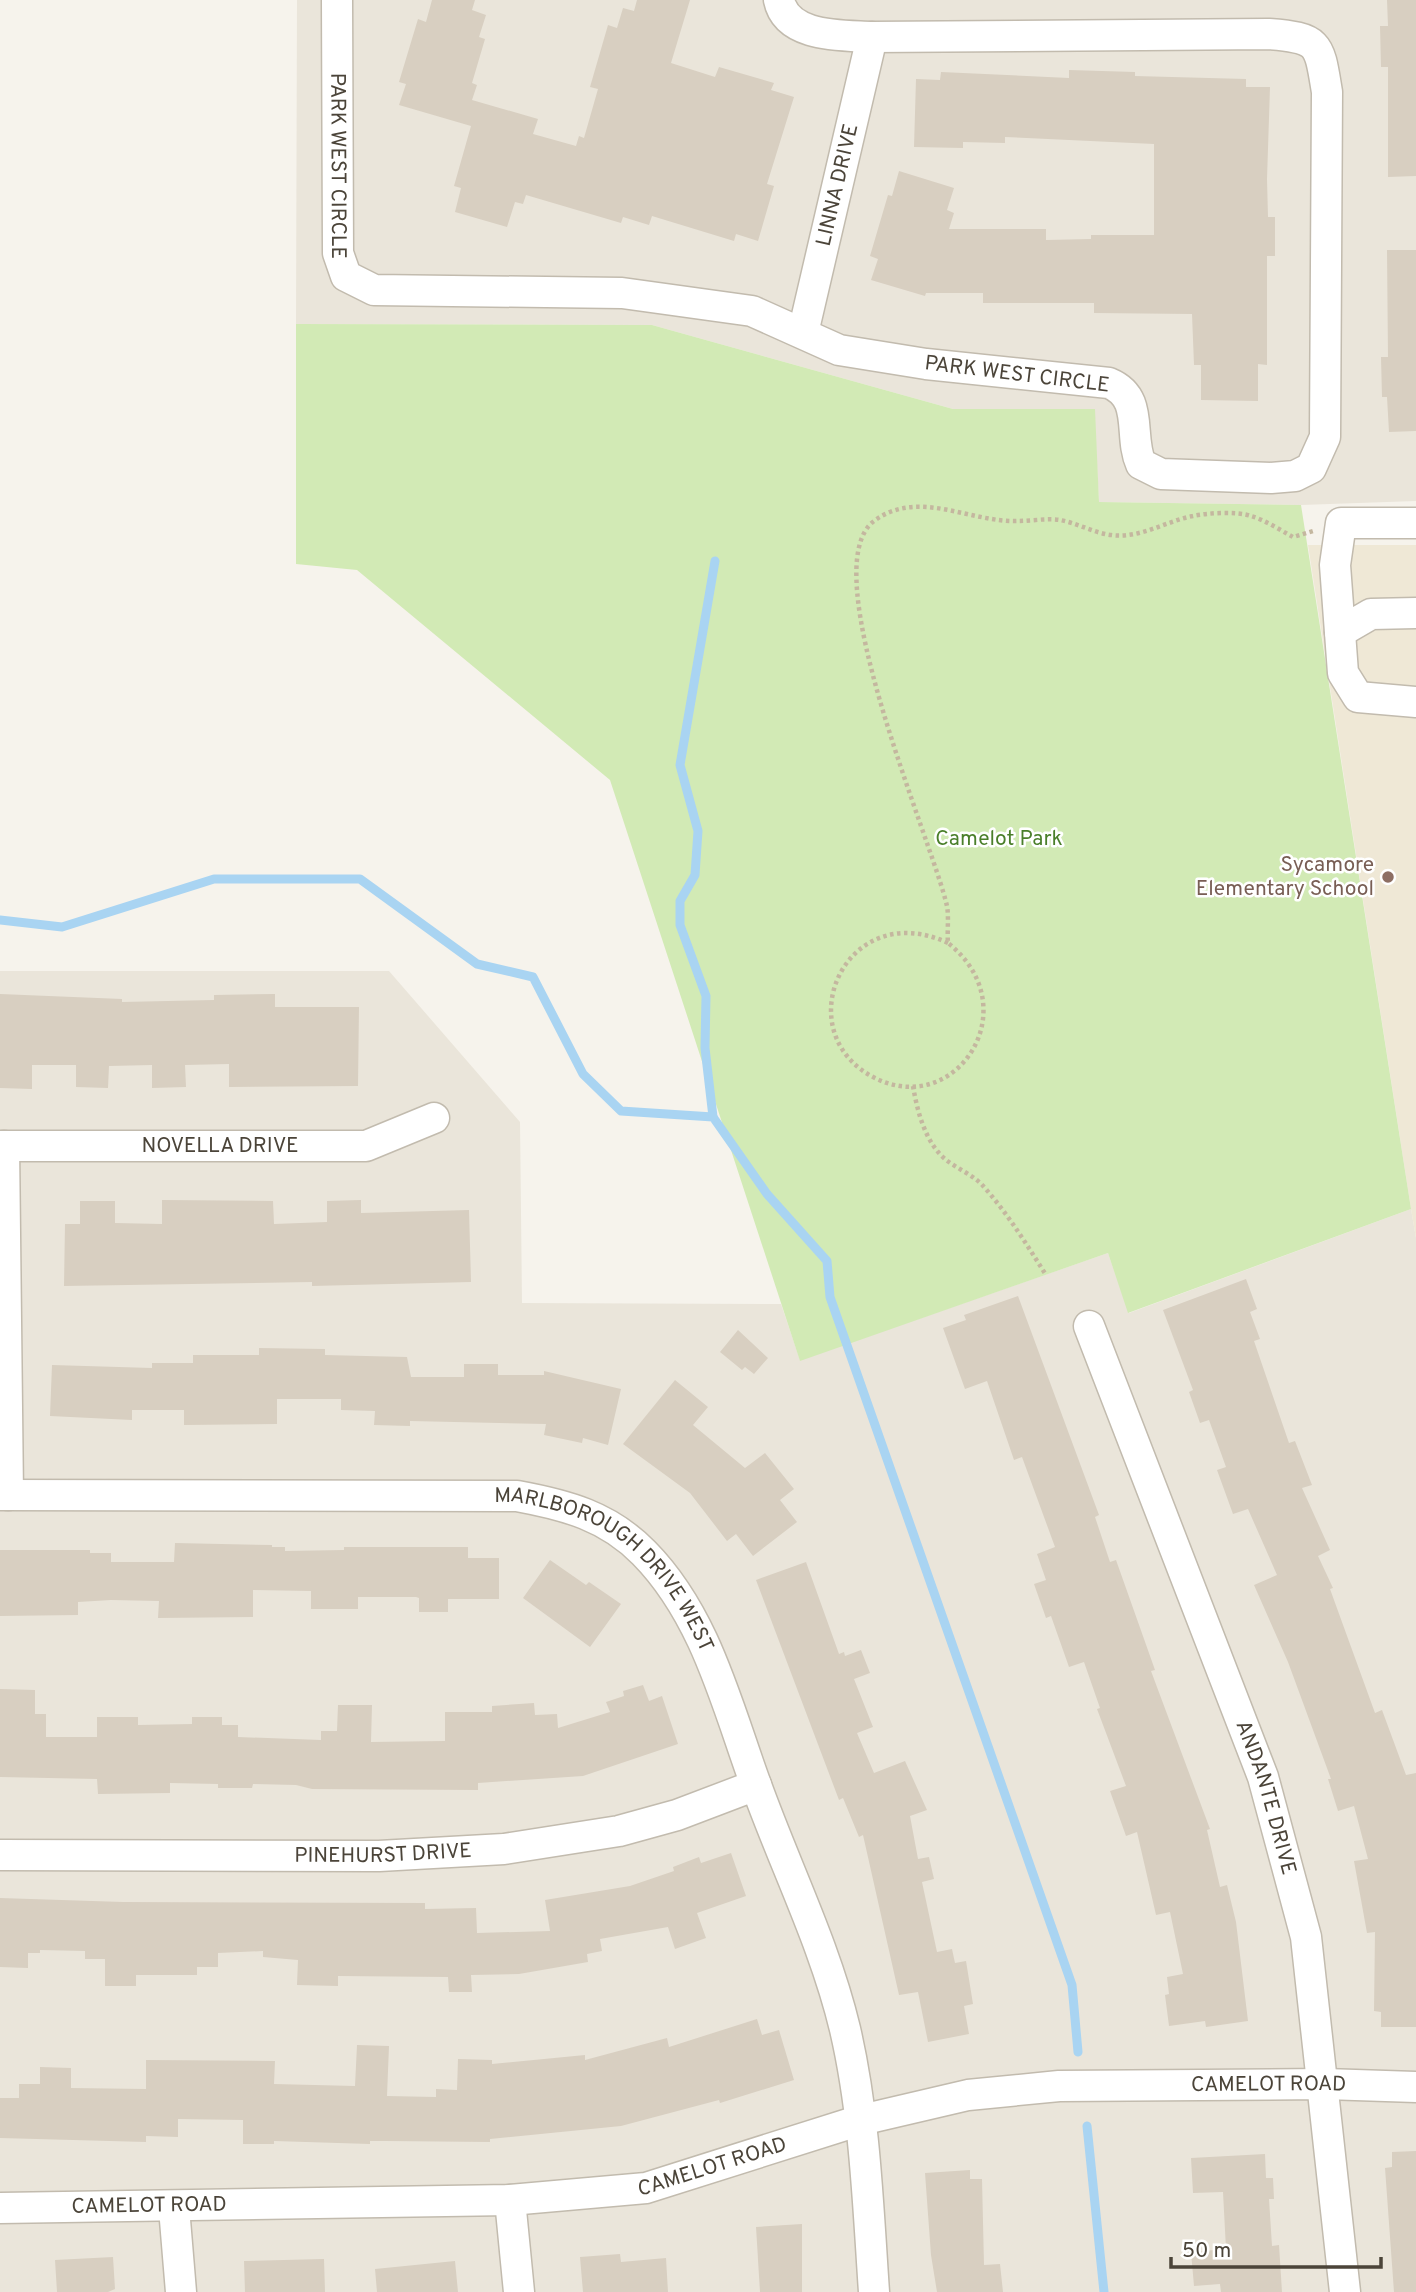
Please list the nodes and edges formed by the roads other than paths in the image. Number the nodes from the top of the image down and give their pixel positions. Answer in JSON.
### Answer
{"nodes":[{"id":1,"x":337,"y":0,"type":"edge"},
{"id":2,"x":779,"y":0,"type":"edge"},
{"id":3,"x":872,"y":37,"type":"junction"},
{"id":4,"x":803,"y":333,"type":"junction"},
{"id":5,"x":1416,"y":523,"type":"edge"},
{"id":6,"x":1416,"y":613,"type":"edge"},
{"id":7,"x":1340,"y":632,"type":"junction"},
{"id":8,"x":1416,"y":702,"type":"edge"},
{"id":9,"x":434,"y":1118,"type":"dead end"},
{"id":10,"x":2,"y":1146,"type":"edge"},
{"id":11,"x":1089,"y":1326,"type":"dead end"},
{"id":12,"x":4,"y":1495,"type":"edge"},
{"id":13,"x":756,"y":1785,"type":"junction"},
{"id":14,"x":0,"y":1855,"type":"edge"},
{"id":15,"x":1325,"y":2084,"type":"junction"},
{"id":16,"x":1416,"y":2087,"type":"edge"},
{"id":17,"x":861,"y":2120,"type":"junction"},
{"id":18,"x":510,"y":2200,"type":"junction"},
{"id":19,"x":0,"y":2208,"type":"edge"},
{"id":20,"x":174,"y":2208,"type":"junction"},
{"id":21,"x":181,"y":2292,"type":"edge"},
{"id":22,"x":519,"y":2292,"type":"edge"},
{"id":23,"x":874,"y":2292,"type":"edge"},
{"id":24,"x":1345,"y":2292,"type":"edge"}],
"edges":[{"from":1,"to":4,"type":"street","name":"PARK WEST CIRCLE"},
{"from":2,"to":3,"type":"street","name":"PARK WEST CIRCLE"},
{"from":3,"to":4,"type":"street","name":"LINNA DRIVE"},
{"from":3,"to":4,"type":"street","name":"PARK WEST CIRCLE"},
{"from":5,"to":7,"type":"street"},
{"from":6,"to":7,"type":"street"},
{"from":7,"to":8,"type":"street"},
{"from":9,"to":10,"type":"street","name":"NOVELLA DRIVE"},
{"from":10,"to":12,"type":"street"},
{"from":11,"to":15,"type":"street","name":"ANDANTE DRIVE"},
{"from":12,"to":13,"type":"street","name":"MARLBOROUGH DRIVE WEST"},
{"from":13,"to":14,"type":"street","name":"PINEHURST DRIVE"},
{"from":13,"to":17,"type":"street","name":"MARLBOROUGH DRIVE WEST"},
{"from":15,"to":16,"type":"street","name":"CAMELOT ROAD"},
{"from":15,"to":17,"type":"street","name":"CAMELOT ROAD"},
{"from":15,"to":24,"type":"street","name":"ANDANTE DRIVE"},
{"from":17,"to":18,"type":"street","name":"CAMELOT ROAD"},
{"from":17,"to":23,"type":"street","name":"MARLBOROUGH DRIVE WEST"},
{"from":18,"to":20,"type":"street","name":"CAMELOT ROAD"},
{"from":18,"to":22,"type":"street"},
{"from":19,"to":20,"type":"street","name":"CAMELOT ROAD"},
{"from":20,"to":21,"type":"street"}]}
